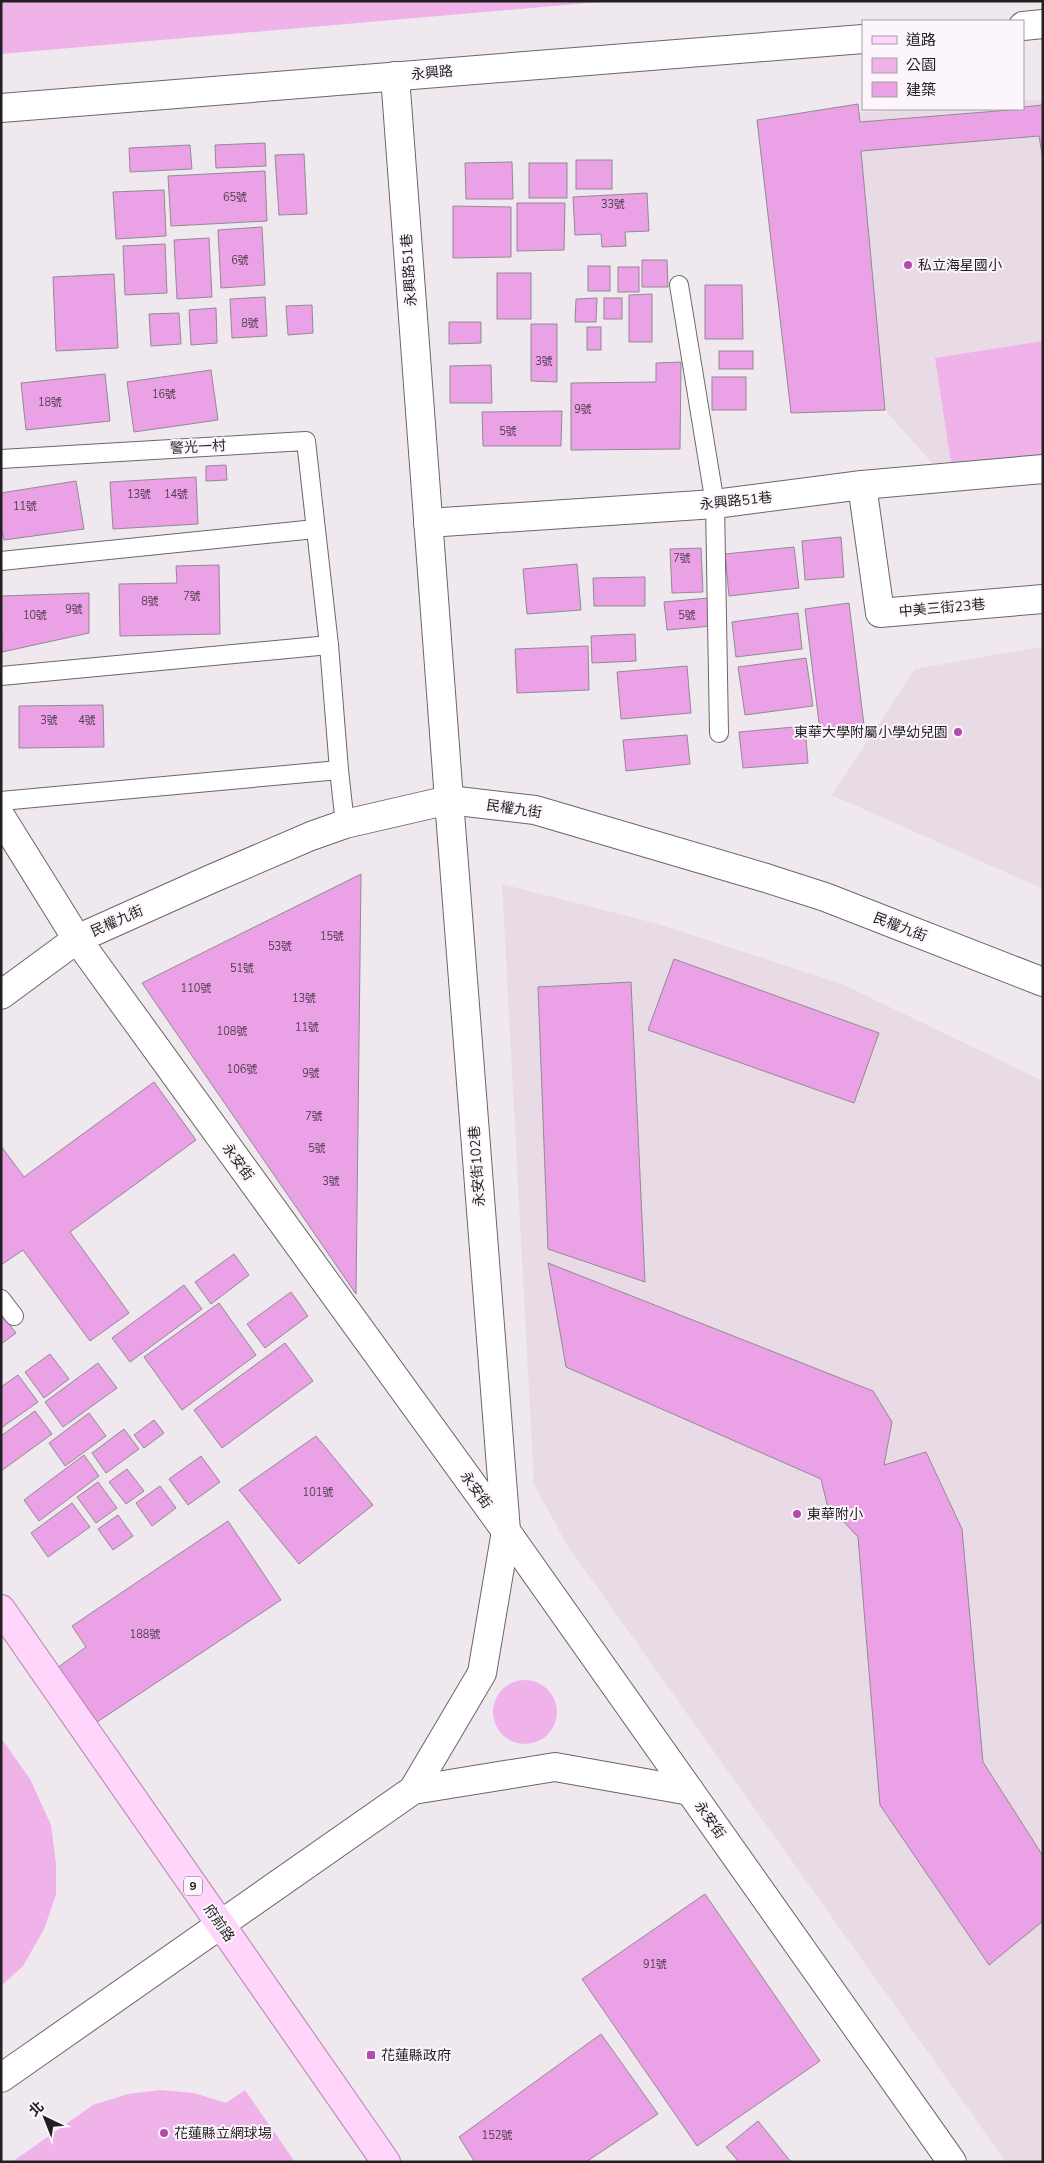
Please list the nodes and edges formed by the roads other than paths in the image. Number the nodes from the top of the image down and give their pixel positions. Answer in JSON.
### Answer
{"nodes":[{"id":1,"x":1043,"y":24,"type":"edge"},
{"id":2,"x":1024,"y":26,"type":"edge"},
{"id":3,"x":862,"y":39,"type":"edge"},
{"id":4,"x":395,"y":76,"type":"junction"},
{"id":5,"x":1,"y":108,"type":"edge"},
{"id":6,"x":679,"y":285,"type":"dead end"},
{"id":7,"x":1,"y":459,"type":"edge"},
{"id":8,"x":1043,"y":469,"type":"edge"},
{"id":9,"x":862,"y":485,"type":"junction"},
{"id":10,"x":715,"y":504,"type":"junction"},
{"id":11,"x":428,"y":523,"type":"junction"},
{"id":12,"x":315,"y":529,"type":"junction"},
{"id":13,"x":1,"y":561,"type":"edge"},
{"id":14,"x":1043,"y":600,"type":"edge"},
{"id":15,"x":329,"y":645,"type":"junction"},
{"id":16,"x":1,"y":676,"type":"edge"},
{"id":17,"x":719,"y":734,"type":"dead end"},
{"id":18,"x":339,"y":770,"type":"junction"},
{"id":19,"x":448,"y":800,"type":"junction"},
{"id":20,"x":1,"y":801,"type":"edge"},
{"id":21,"x":1,"y":817,"type":"edge"},
{"id":22,"x":345,"y":824,"type":"junction"},
{"id":23,"x":77,"y":939,"type":"junction"},
{"id":24,"x":1043,"y":982,"type":"edge"},
{"id":25,"x":1,"y":995,"type":"edge"},
{"id":26,"x":1,"y":1299,"type":"edge"},
{"id":27,"x":14,"y":1316,"type":"dead end"},
{"id":28,"x":506,"y":1531,"type":"junction"},
{"id":29,"x":1,"y":1609,"type":"edge"},
{"id":30,"x":413,"y":1790,"type":"junction"},
{"id":31,"x":690,"y":1791,"type":"junction"},
{"id":32,"x":220,"y":1925,"type":"junction"},
{"id":33,"x":1,"y":2078,"type":"edge"},
{"id":34,"x":386,"y":2162,"type":"edge"},
{"id":35,"x":952,"y":2162,"type":"edge"}],
"edges":[{"from":1,"to":2,"type":"street"},
{"from":3,"to":4,"type":"street","name":"永興路"},
{"from":4,"to":5,"type":"street","name":"永興路"},
{"from":4,"to":11,"type":"street","name":"永興路51巷"},
{"from":6,"to":10,"type":"lane"},
{"from":7,"to":12,"type":"lane","name":"警光一村"},
{"from":8,"to":9,"type":"street","name":"永興路51巷"},
{"from":9,"to":10,"type":"street","name":"永興路51巷"},
{"from":9,"to":14,"type":"street","name":"中美三街23巷"},
{"from":10,"to":11,"type":"street","name":"永興路51巷"},
{"from":10,"to":17,"type":"lane"},
{"from":11,"to":19,"type":"street","name":"永興路51巷"},
{"from":12,"to":13,"type":"lane"},
{"from":12,"to":15,"type":"lane","name":"警光一村"},
{"from":15,"to":16,"type":"lane"},
{"from":15,"to":18,"type":"lane","name":"警光一村"},
{"from":18,"to":20,"type":"lane"},
{"from":18,"to":22,"type":"lane","name":"警光一村"},
{"from":19,"to":22,"type":"street","name":"民權九街"},
{"from":19,"to":24,"type":"street","name":"民權九街"},
{"from":19,"to":28,"type":"street","name":"永安街102巷"},
{"from":21,"to":23,"type":"street","name":"永安街"},
{"from":22,"to":23,"type":"street","name":"民權九街"},
{"from":23,"to":25,"type":"street","name":"民權九街"},
{"from":23,"to":28,"type":"street","name":"永安街"},
{"from":26,"to":27,"type":"lane"},
{"from":28,"to":30,"type":"street","name":"永安街102巷"},
{"from":28,"to":31,"type":"street","name":"永安街"},
{"from":29,"to":32,"type":"main road","name":"府前路","number":"9"},
{"from":30,"to":31,"type":"street"},
{"from":30,"to":32,"type":"street"},
{"from":31,"to":35,"type":"street","name":"永安街"},
{"from":32,"to":33,"type":"street"},
{"from":32,"to":34,"type":"main road","name":"府前路","number":"9"}]}
